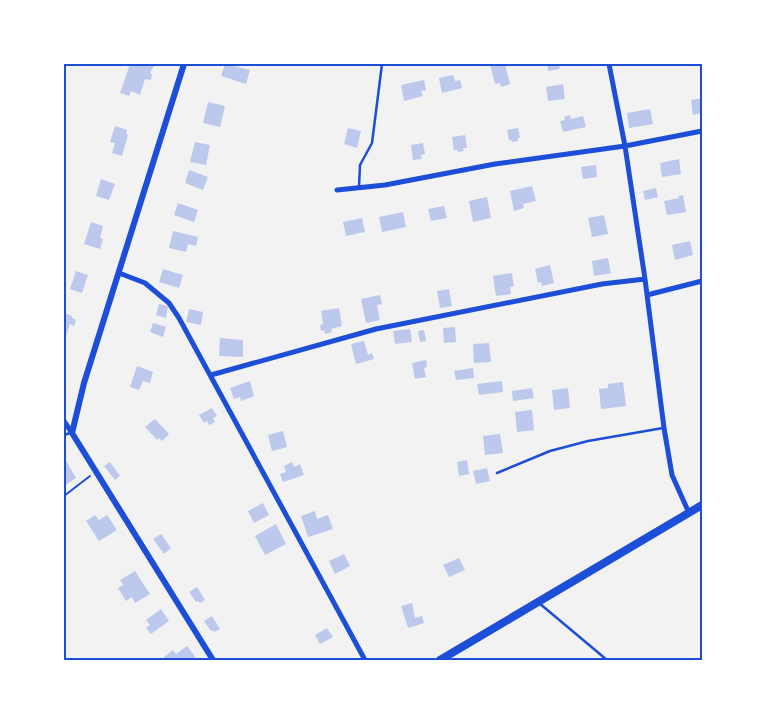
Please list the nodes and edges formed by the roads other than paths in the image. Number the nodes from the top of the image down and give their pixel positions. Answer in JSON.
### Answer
{"nodes":[{"id":1,"x":184,"y":64,"type":"edge"},
{"id":2,"x":382,"y":64,"type":"edge"},
{"id":3,"x":609,"y":64,"type":"edge"},
{"id":4,"x":702,"y":131,"type":"edge"},
{"id":5,"x":625,"y":146,"type":"junction"},
{"id":6,"x":359,"y":187,"type":"junction"},
{"id":7,"x":337,"y":190,"type":"dead end"},
{"id":8,"x":118,"y":273,"type":"junction"},
{"id":9,"x":645,"y":280,"type":"junction"},
{"id":10,"x":702,"y":281,"type":"edge"},
{"id":11,"x":647,"y":294,"type":"junction"},
{"id":12,"x":211,"y":375,"type":"junction"},
{"id":13,"x":64,"y":421,"type":"edge"},
{"id":14,"x":664,"y":428,"type":"junction"},
{"id":15,"x":72,"y":433,"type":"junction"},
{"id":16,"x":64,"y":434,"type":"edge"},
{"id":17,"x":497,"y":473,"type":"dead end"},
{"id":18,"x":702,"y":505,"type":"edge"},
{"id":19,"x":689,"y":513,"type":"junction"},
{"id":20,"x":539,"y":603,"type":"junction"},
{"id":21,"x":214,"y":660,"type":"edge"},
{"id":22,"x":365,"y":660,"type":"edge"},
{"id":23,"x":440,"y":660,"type":"edge"},
{"id":24,"x":607,"y":660,"type":"edge"}],
"edges":[{"from":1,"to":8,"type":"street"},
{"from":2,"to":6,"type":"lane"},
{"from":3,"to":5,"type":"street"},
{"from":4,"to":5,"type":"street"},
{"from":5,"to":6,"type":"street"},
{"from":5,"to":9,"type":"street"},
{"from":6,"to":7,"type":"street"},
{"from":8,"to":12,"type":"street"},
{"from":8,"to":15,"type":"street"},
{"from":9,"to":11,"type":"street"},
{"from":9,"to":12,"type":"street"},
{"from":10,"to":11,"type":"street"},
{"from":11,"to":14,"type":"street"},
{"from":12,"to":22,"type":"street"},
{"from":13,"to":15,"type":"street"},
{"from":14,"to":17,"type":"lane"},
{"from":14,"to":19,"type":"street"},
{"from":15,"to":16,"type":"lane"},
{"from":15,"to":21,"type":"street"},
{"from":18,"to":19,"type":"main road"},
{"from":19,"to":20,"type":"main road"},
{"from":20,"to":23,"type":"main road"},
{"from":20,"to":24,"type":"lane"}]}
